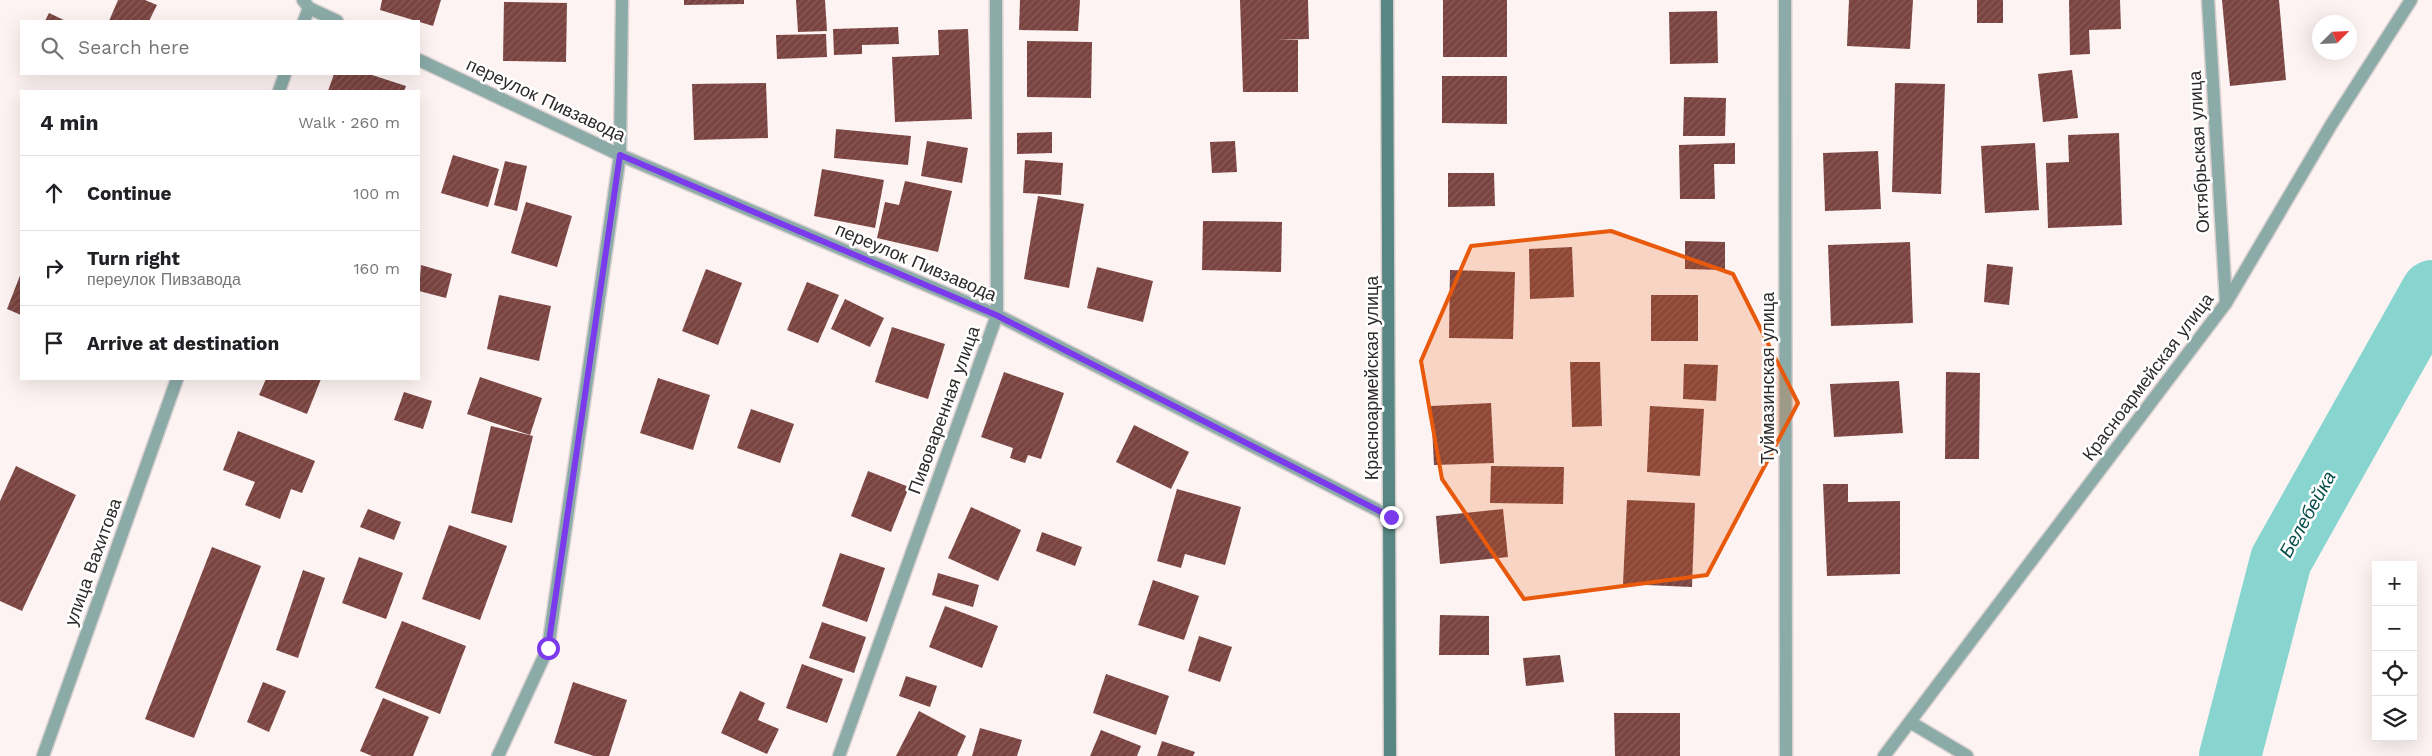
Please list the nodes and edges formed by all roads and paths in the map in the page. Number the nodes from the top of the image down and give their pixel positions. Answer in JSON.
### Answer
{"nodes":[{"id":1,"x":297,"y":0,"type":"edge"},
{"id":2,"x":622,"y":0,"type":"edge"},
{"id":3,"x":996,"y":0,"type":"edge"},
{"id":4,"x":1387,"y":0,"type":"edge"},
{"id":5,"x":1785,"y":0,"type":"edge"},
{"id":6,"x":2208,"y":0,"type":"edge"},
{"id":7,"x":2411,"y":0,"type":"edge"},
{"id":8,"x":306,"y":4,"type":"edge"},
{"id":9,"x":304,"y":20,"type":"edge"},
{"id":10,"x":335,"y":20,"type":"edge"},
{"id":11,"x":420,"y":60,"type":"edge"},
{"id":12,"x":285,"y":75,"type":"edge"},
{"id":13,"x":279,"y":90,"type":"edge"},
{"id":14,"x":620,"y":155,"type":"junction"},
{"id":15,"x":2226,"y":303,"type":"junction"},
{"id":16,"x":996,"y":315,"type":"junction"},
{"id":17,"x":177,"y":380,"type":"edge"},
{"id":18,"x":1391,"y":517,"type":"junction"},
{"id":19,"x":1910,"y":722,"type":"junction"},
{"id":20,"x":43,"y":756,"type":"edge"},
{"id":21,"x":498,"y":756,"type":"edge"},
{"id":22,"x":839,"y":756,"type":"edge"},
{"id":23,"x":1390,"y":756,"type":"edge"},
{"id":24,"x":1786,"y":756,"type":"edge"},
{"id":25,"x":1884,"y":756,"type":"edge"},
{"id":26,"x":1967,"y":756,"type":"edge"}],
"edges":[{"from":1,"to":8,"type":"street"},
{"from":2,"to":14,"type":"street"},
{"from":3,"to":16,"type":"street","name":"Пивоваренная улица"},
{"from":4,"to":18,"type":"main road","name":"Красноармейская улица"},
{"from":5,"to":24,"type":"street","name":"Туймазинская улица"},
{"from":6,"to":15,"type":"street","name":"Октябрьская улица"},
{"from":7,"to":15,"type":"street","name":"Красноармейская улица"},
{"from":8,"to":9,"type":"street"},
{"from":8,"to":10,"type":"street"},
{"from":11,"to":14,"type":"street","name":"переулок Пивзавода"},
{"from":12,"to":13,"type":"street"},
{"from":14,"to":16,"type":"street","name":"переулок Пивзавода"},
{"from":14,"to":21,"type":"street"},
{"from":15,"to":19,"type":"street","name":"Красноармейская улица"},
{"from":16,"to":18,"type":"street","name":"переулок Пивзавода"},
{"from":16,"to":22,"type":"street","name":"Пивоваренная улица"},
{"from":17,"to":20,"type":"street","name":"улица Вахитова"},
{"from":18,"to":23,"type":"main road","name":"Красноармейская улица"},
{"from":19,"to":25,"type":"street","name":"Красноармейская улица"},
{"from":19,"to":26,"type":"street"}]}
